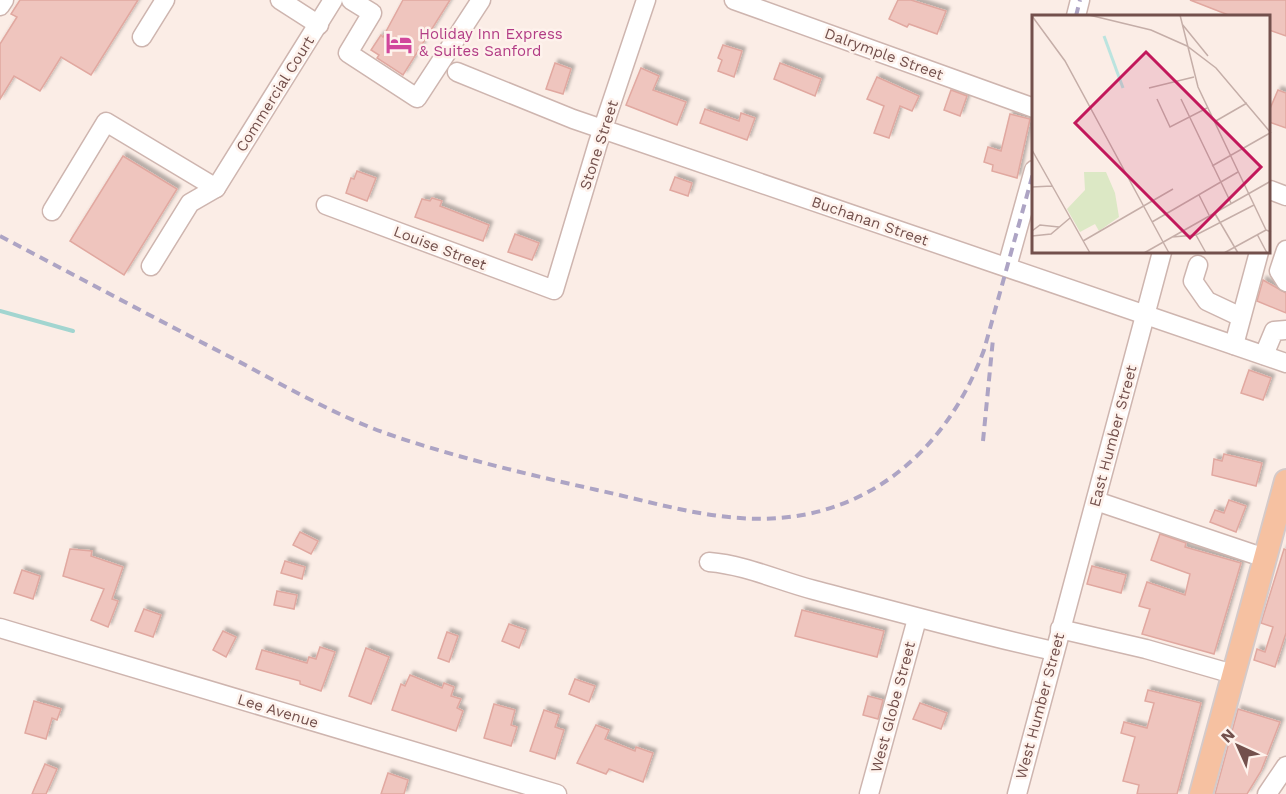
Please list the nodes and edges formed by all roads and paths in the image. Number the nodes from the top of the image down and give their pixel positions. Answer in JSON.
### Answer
{"nodes":[{"id":1,"x":4,"y":0,"type":"edge"},
{"id":2,"x":165,"y":0,"type":"edge"},
{"id":3,"x":333,"y":0,"type":"edge"},
{"id":4,"x":481,"y":0,"type":"edge"},
{"id":5,"x":646,"y":0,"type":"edge"},
{"id":6,"x":734,"y":0,"type":"edge"},
{"id":7,"x":1080,"y":0,"type":"edge"},
{"id":8,"x":358,"y":2,"type":"edge"},
{"id":9,"x":293,"y":3,"type":"edge"},
{"id":10,"x":0,"y":6,"type":"edge"},
{"id":11,"x":770,"y":6,"type":"edge"},
{"id":12,"x":1076,"y":15,"type":"edge"},
{"id":13,"x":319,"y":25,"type":"junction"},
{"id":14,"x":142,"y":38,"type":"dead end"},
{"id":15,"x":457,"y":72,"type":"dead end"},
{"id":16,"x":1032,"y":107,"type":"edge"},
{"id":17,"x":604,"y":129,"type":"junction"},
{"id":18,"x":1032,"y":177,"type":"edge"},
{"id":19,"x":216,"y":188,"type":"junction"},
{"id":20,"x":1271,"y":191,"type":"edge"},
{"id":21,"x":1286,"y":196,"type":"edge"},
{"id":22,"x":326,"y":205,"type":"dead end"},
{"id":23,"x":52,"y":211,"type":"dead end"},
{"id":24,"x":1286,"y":250,"type":"edge"},
{"id":25,"x":1161,"y":254,"type":"edge"},
{"id":26,"x":1258,"y":254,"type":"edge"},
{"id":27,"x":1198,"y":265,"type":"dead end"},
{"id":28,"x":152,"y":266,"type":"dead end"},
{"id":29,"x":1007,"y":267,"type":"junction"},
{"id":30,"x":1286,"y":282,"type":"edge"},
{"id":31,"x":554,"y":290,"type":"joint"},
{"id":32,"x":1146,"y":314,"type":"junction"},
{"id":33,"x":1241,"y":317,"type":"junction"},
{"id":34,"x":1286,"y":330,"type":"edge"},
{"id":35,"x":1234,"y":345,"type":"junction"},
{"id":36,"x":1264,"y":355,"type":"junction"},
{"id":37,"x":1286,"y":363,"type":"edge"},
{"id":38,"x":1286,"y":481,"type":"edge"},
{"id":39,"x":1096,"y":501,"type":"junction"},
{"id":40,"x":1281,"y":520,"type":"edge"},
{"id":41,"x":1265,"y":558,"type":"junction"},
{"id":42,"x":709,"y":562,"type":"dead end"},
{"id":43,"x":917,"y":619,"type":"junction"},
{"id":44,"x":1061,"y":624,"type":"junction"},
{"id":45,"x":0,"y":628,"type":"edge"},
{"id":46,"x":1053,"y":651,"type":"junction"},
{"id":47,"x":1233,"y":673,"type":"junction"},
{"id":48,"x":1286,"y":766,"type":"edge"},
{"id":49,"x":557,"y":794,"type":"edge"},
{"id":50,"x":869,"y":794,"type":"edge"},
{"id":51,"x":1017,"y":794,"type":"edge"},
{"id":52,"x":1201,"y":794,"type":"edge"},
{"id":53,"x":1267,"y":794,"type":"edge"}],
"edges":[{"from":1,"to":10,"type":"street"},
{"from":2,"to":14,"type":"street"},
{"from":3,"to":13,"type":"street","name":"Commercial Court"},
{"from":4,"to":8,"type":"street"},
{"from":5,"to":17,"type":"street","name":"Stone Street"},
{"from":6,"to":11,"type":"street","name":"Dalrymple Street"},
{"from":7,"to":12,"type":"street"},
{"from":9,"to":13,"type":"street"},
{"from":11,"to":16,"type":"street","name":"Dalrymple Street"},
{"from":13,"to":19,"type":"street","name":"Commercial Court"},
{"from":15,"to":17,"type":"street","name":"Buchanan Street"},
{"from":17,"to":29,"type":"street","name":"Buchanan Street"},
{"from":17,"to":31,"type":"street","name":"Stone Street"},
{"from":18,"to":29,"type":"street"},
{"from":19,"to":23,"type":"street"},
{"from":19,"to":28,"type":"street"},
{"from":20,"to":21,"type":"street"},
{"from":22,"to":31,"type":"street","name":"Louise Street"},
{"from":24,"to":30,"type":"street"},
{"from":25,"to":32,"type":"street","name":"East Humber Street"},
{"from":26,"to":33,"type":"street"},
{"from":27,"to":33,"type":"street"},
{"from":29,"to":32,"type":"street","name":"Buchanan Street"},
{"from":32,"to":35,"type":"street","name":"Buchanan Street"},
{"from":32,"to":39,"type":"street","name":"East Humber Street"},
{"from":33,"to":35,"type":"street"},
{"from":34,"to":36,"type":"street"},
{"from":35,"to":36,"type":"street","name":"Buchanan Street"},
{"from":36,"to":37,"type":"street","name":"Buchanan Street"},
{"from":38,"to":40,"type":"main road"},
{"from":39,"to":41,"type":"street"},
{"from":39,"to":44,"type":"street","name":"East Humber Street"},
{"from":40,"to":41,"type":"main road"},
{"from":41,"to":47,"type":"main road"},
{"from":42,"to":43,"type":"street"},
{"from":43,"to":46,"type":"street"},
{"from":43,"to":50,"type":"street","name":"West Globe Street"},
{"from":44,"to":46,"type":"street","name":"West Humber Street"},
{"from":44,"to":47,"type":"street"},
{"from":45,"to":49,"type":"street","name":"Lee Avenue"},
{"from":46,"to":51,"type":"street","name":"West Humber Street"},
{"from":47,"to":52,"type":"main road"},
{"from":48,"to":53,"type":"street"}]}
